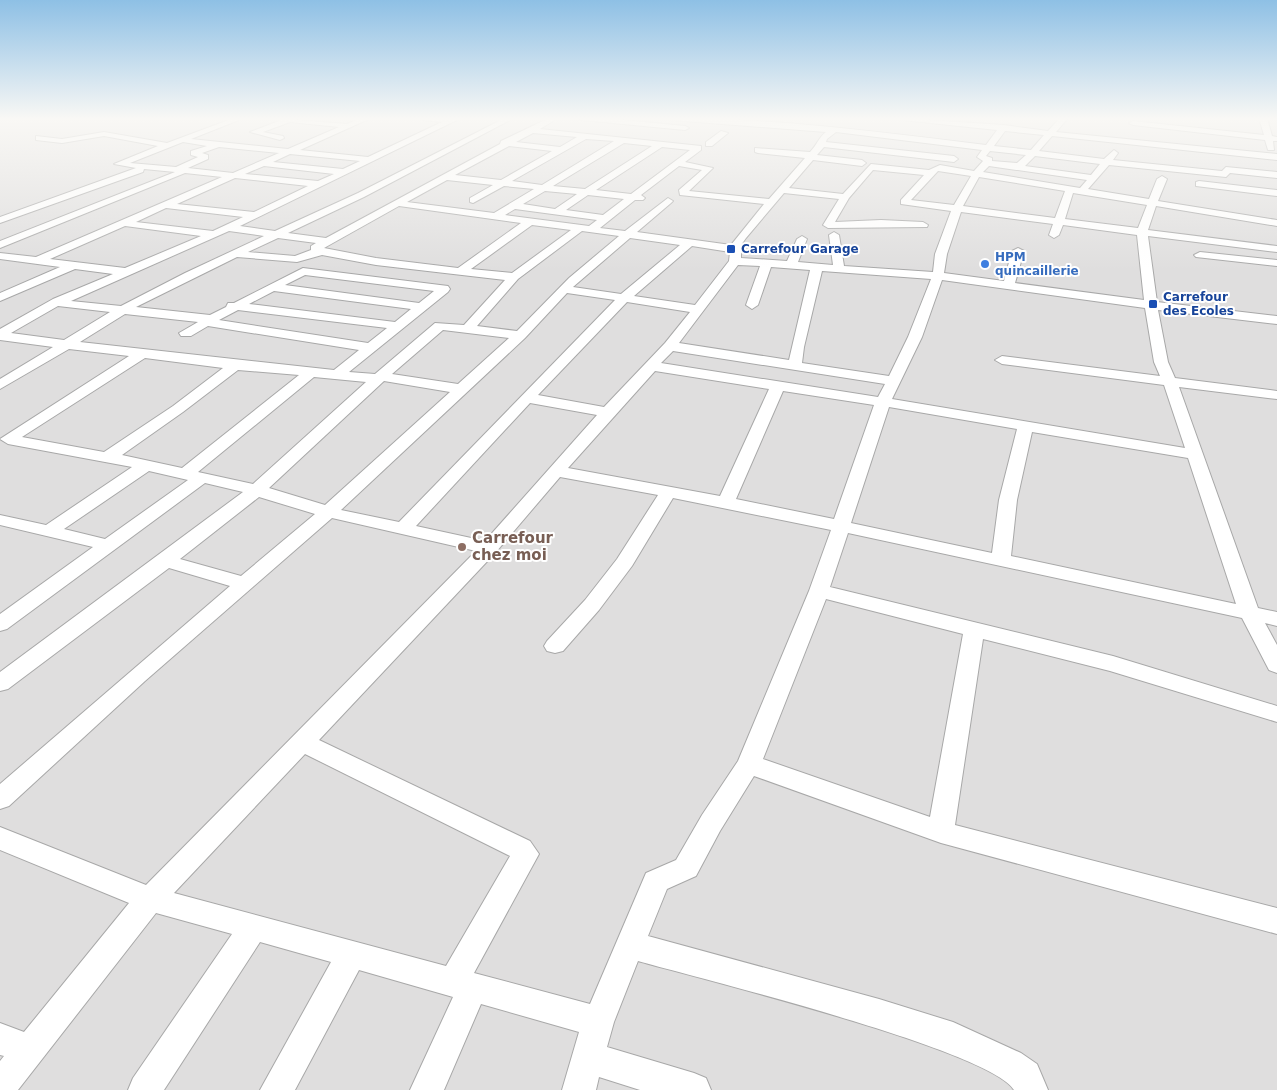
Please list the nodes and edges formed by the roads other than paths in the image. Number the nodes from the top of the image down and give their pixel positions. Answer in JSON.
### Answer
{"nodes":[{"id":1,"x":146,"y":169,"type":"edge"},
{"id":2,"x":161,"y":169,"type":"edge"},
{"id":3,"x":245,"y":169,"type":"edge"},
{"id":4,"x":314,"y":169,"type":"edge"},
{"id":5,"x":351,"y":169,"type":"edge"},
{"id":6,"x":410,"y":169,"type":"edge"},
{"id":7,"x":435,"y":169,"type":"edge"},
{"id":8,"x":458,"y":169,"type":"edge"},
{"id":9,"x":527,"y":169,"type":"edge"},
{"id":10,"x":576,"y":169,"type":"edge"},
{"id":11,"x":624,"y":169,"type":"edge"},
{"id":12,"x":677,"y":169,"type":"edge"},
{"id":13,"x":709,"y":169,"type":"edge"},
{"id":14,"x":799,"y":169,"type":"edge"},
{"id":15,"x":869,"y":169,"type":"edge"},
{"id":16,"x":896,"y":169,"type":"edge"},
{"id":17,"x":936,"y":169,"type":"edge"},
{"id":18,"x":976,"y":169,"type":"edge"},
{"id":19,"x":1005,"y":169,"type":"edge"},
{"id":20,"x":1042,"y":169,"type":"edge"},
{"id":21,"x":1102,"y":169,"type":"edge"},
{"id":22,"x":1167,"y":169,"type":"edge"},
{"id":23,"x":1200,"y":169,"type":"edge"},
{"id":24,"x":1226,"y":169,"type":"edge"},
{"id":25,"x":176,"y":170,"type":"joint"},
{"id":26,"x":440,"y":170,"type":"junction"},
{"id":27,"x":187,"y":171,"type":"junction"},
{"id":28,"x":344,"y":172,"type":"junction"},
{"id":29,"x":1226,"y":172,"type":"junction"},
{"id":30,"x":931,"y":173,"type":"junction"},
{"id":31,"x":1118,"y":174,"type":"dead end"},
{"id":32,"x":231,"y":175,"type":"junction"},
{"id":33,"x":1098,"y":175,"type":"junction"},
{"id":34,"x":1277,"y":175,"type":"edge"},
{"id":35,"x":668,"y":181,"type":"junction"},
{"id":36,"x":1186,"y":182,"type":"dead end"},
{"id":37,"x":503,"y":183,"type":"junction"},
{"id":38,"x":320,"y":184,"type":"junction"},
{"id":39,"x":692,"y":184,"type":"junction"},
{"id":40,"x":543,"y":188,"type":"junction"},
{"id":41,"x":1070,"y":189,"type":"junction"},
{"id":42,"x":781,"y":190,"type":"junction"},
{"id":43,"x":1082,"y":191,"type":"junction"},
{"id":44,"x":590,"y":192,"type":"junction"},
{"id":45,"x":1277,"y":193,"type":"edge"},
{"id":46,"x":634,"y":197,"type":"junction"},
{"id":47,"x":845,"y":197,"type":"junction"},
{"id":48,"x":473,"y":200,"type":"dead end"},
{"id":49,"x":1225,"y":201,"type":"junction"},
{"id":50,"x":773,"y":202,"type":"junction"},
{"id":51,"x":1151,"y":202,"type":"junction"},
{"id":52,"x":395,"y":203,"type":"junction"},
{"id":53,"x":162,"y":205,"type":"junction"},
{"id":54,"x":338,"y":205,"type":"junction"},
{"id":55,"x":513,"y":206,"type":"junction"},
{"id":56,"x":957,"y":208,"type":"junction"},
{"id":57,"x":382,"y":210,"type":"junction"},
{"id":58,"x":558,"y":211,"type":"junction"},
{"id":59,"x":255,"y":215,"type":"junction"},
{"id":60,"x":495,"y":217,"type":"junction"},
{"id":61,"x":604,"y":218,"type":"junction"},
{"id":62,"x":0,"y":220,"type":"edge"},
{"id":63,"x":1058,"y":220,"type":"junction"},
{"id":64,"x":120,"y":222,"type":"junction"},
{"id":65,"x":529,"y":222,"type":"junction"},
{"id":66,"x":1277,"y":223,"type":"edge"},
{"id":67,"x":923,"y":224,"type":"dead end"},
{"id":68,"x":1202,"y":225,"type":"junction"},
{"id":69,"x":228,"y":228,"type":"junction"},
{"id":70,"x":584,"y":229,"type":"junction"},
{"id":71,"x":1142,"y":232,"type":"junction"},
{"id":72,"x":215,"y":234,"type":"junction"},
{"id":73,"x":277,"y":234,"type":"junction"},
{"id":74,"x":627,"y":235,"type":"junction"},
{"id":75,"x":834,"y":235,"type":"dead end"},
{"id":76,"x":1054,"y":235,"type":"dead end"},
{"id":77,"x":802,"y":239,"type":"dead end"},
{"id":78,"x":326,"y":241,"type":"junction"},
{"id":79,"x":688,"y":242,"type":"junction"},
{"id":80,"x":0,"y":245,"type":"edge"},
{"id":81,"x":184,"y":248,"type":"junction"},
{"id":82,"x":1277,"y":249,"type":"edge"},
{"id":83,"x":1018,"y":250,"type":"dead end"},
{"id":84,"x":320,"y":252,"type":"junction"},
{"id":85,"x":235,"y":254,"type":"junction"},
{"id":86,"x":735,"y":255,"type":"junction"},
{"id":87,"x":1200,"y":255,"type":"dead end"},
{"id":88,"x":0,"y":256,"type":"edge"},
{"id":89,"x":354,"y":258,"type":"junction"},
{"id":90,"x":23,"y":259,"type":"junction"},
{"id":91,"x":36,"y":261,"type":"junction"},
{"id":92,"x":767,"y":263,"type":"junction"},
{"id":93,"x":1277,"y":263,"type":"edge"},
{"id":94,"x":406,"y":264,"type":"junction"},
{"id":95,"x":792,"y":264,"type":"junction"},
{"id":96,"x":74,"y":265,"type":"junction"},
{"id":97,"x":817,"y":266,"type":"junction"},
{"id":98,"x":839,"y":267,"type":"junction"},
{"id":99,"x":0,"y":269,"type":"edge"},
{"id":100,"x":461,"y":271,"type":"junction"},
{"id":101,"x":128,"y":272,"type":"junction"},
{"id":102,"x":328,"y":274,"type":"junction"},
{"id":103,"x":938,"y":276,"type":"junction"},
{"id":104,"x":514,"y":278,"type":"junction"},
{"id":105,"x":383,"y":280,"type":"junction"},
{"id":106,"x":1009,"y":284,"type":"junction"},
{"id":107,"x":270,"y":287,"type":"junction"},
{"id":108,"x":565,"y":289,"type":"junction"},
{"id":109,"x":0,"y":298,"type":"edge"},
{"id":110,"x":624,"y":298,"type":"junction"},
{"id":111,"x":57,"y":302,"type":"junction"},
{"id":112,"x":752,"y":305,"type":"dead end"},
{"id":113,"x":1151,"y":305,"type":"junction"},
{"id":114,"x":232,"y":306,"type":"junction"},
{"id":115,"x":424,"y":307,"type":"junction"},
{"id":116,"x":698,"y":309,"type":"junction"},
{"id":117,"x":122,"y":310,"type":"junction"},
{"id":118,"x":1277,"y":320,"type":"edge"},
{"id":119,"x":206,"y":321,"type":"junction"},
{"id":120,"x":400,"y":326,"type":"junction"},
{"id":121,"x":468,"y":328,"type":"junction"},
{"id":122,"x":186,"y":333,"type":"dead end"},
{"id":123,"x":0,"y":335,"type":"edge"},
{"id":124,"x":520,"y":335,"type":"junction"},
{"id":125,"x":66,"y":344,"type":"junction"},
{"id":126,"x":670,"y":346,"type":"junction"},
{"id":127,"x":372,"y":348,"type":"junction"},
{"id":128,"x":143,"y":353,"type":"junction"},
{"id":129,"x":711,"y":353,"type":"junction"},
{"id":130,"x":1002,"y":360,"type":"dead end"},
{"id":131,"x":235,"y":365,"type":"junction"},
{"id":132,"x":651,"y":366,"type":"junction"},
{"id":133,"x":795,"y":366,"type":"junction"},
{"id":134,"x":313,"y":371,"type":"junction"},
{"id":135,"x":338,"y":374,"type":"junction"},
{"id":136,"x":697,"y":374,"type":"junction"},
{"id":137,"x":380,"y":378,"type":"junction"},
{"id":138,"x":893,"y":381,"type":"junction"},
{"id":139,"x":1169,"y":381,"type":"junction"},
{"id":140,"x":0,"y":385,"type":"edge"},
{"id":141,"x":778,"y":386,"type":"junction"},
{"id":142,"x":461,"y":389,"type":"junction"},
{"id":143,"x":1277,"y":395,"type":"edge"},
{"id":144,"x":527,"y":398,"type":"junction"},
{"id":145,"x":883,"y":402,"type":"junction"},
{"id":146,"x":608,"y":412,"type":"junction"},
{"id":147,"x":1025,"y":427,"type":"junction"},
{"id":148,"x":4,"y":442,"type":"edge"},
{"id":149,"x":1194,"y":454,"type":"junction"},
{"id":150,"x":107,"y":458,"type":"junction"},
{"id":151,"x":146,"y":465,"type":"junction"},
{"id":152,"x":557,"y":471,"type":"junction"},
{"id":153,"x":193,"y":476,"type":"junction"},
{"id":154,"x":256,"y":490,"type":"junction"},
{"id":155,"x":668,"y":492,"type":"junction"},
{"id":156,"x":726,"y":502,"type":"junction"},
{"id":157,"x":328,"y":512,"type":"junction"},
{"id":158,"x":0,"y":520,"type":"edge"},
{"id":159,"x":840,"y":526,"type":"junction"},
{"id":160,"x":403,"y":529,"type":"junction"},
{"id":161,"x":49,"y":532,"type":"junction"},
{"id":162,"x":109,"y":545,"type":"junction"},
{"id":163,"x":490,"y":548,"type":"junction"},
{"id":164,"x":163,"y":560,"type":"junction"},
{"id":165,"x":1001,"y":560,"type":"junction"},
{"id":166,"x":243,"y":583,"type":"junction"},
{"id":167,"x":819,"y":591,"type":"junction"},
{"id":168,"x":1250,"y":614,"type":"junction"},
{"id":169,"x":1277,"y":619,"type":"edge"},
{"id":170,"x":0,"y":624,"type":"edge"},
{"id":171,"x":974,"y":630,"type":"junction"},
{"id":172,"x":555,"y":646,"type":"dead end"},
{"id":173,"x":1277,"y":665,"type":"edge"},
{"id":174,"x":0,"y":683,"type":"edge"},
{"id":175,"x":1277,"y":714,"type":"edge"},
{"id":176,"x":302,"y":742,"type":"junction"},
{"id":177,"x":749,"y":764,"type":"junction"},
{"id":178,"x":0,"y":799,"type":"edge"},
{"id":179,"x":941,"y":832,"type":"junction"},
{"id":180,"x":0,"y":838,"type":"edge"},
{"id":181,"x":150,"y":899,"type":"junction"},
{"id":182,"x":1277,"y":920,"type":"edge"},
{"id":183,"x":253,"y":928,"type":"junction"},
{"id":184,"x":630,"y":945,"type":"junction"},
{"id":185,"x":352,"y":954,"type":"junction"},
{"id":186,"x":463,"y":985,"type":"junction"},
{"id":187,"x":598,"y":1022,"type":"junction"},
{"id":188,"x":14,"y":1044,"type":"edge"},
{"id":189,"x":588,"y":1058,"type":"junction"},
{"id":190,"x":0,"y":1087,"type":"edge"},
{"id":191,"x":145,"y":1090,"type":"edge"},
{"id":192,"x":277,"y":1090,"type":"edge"},
{"id":193,"x":427,"y":1090,"type":"edge"},
{"id":194,"x":578,"y":1090,"type":"edge"},
{"id":195,"x":694,"y":1090,"type":"edge"},
{"id":196,"x":1031,"y":1090,"type":"edge"}],
"edges":[{"from":1,"to":62,"type":"street"},
{"from":2,"to":25,"type":"street"},
{"from":3,"to":32,"type":"street"},
{"from":4,"to":28,"type":"street"},
{"from":5,"to":28,"type":"street"},
{"from":6,"to":54,"type":"street"},
{"from":7,"to":26,"type":"street"},
{"from":8,"to":26,"type":"street"},
{"from":9,"to":37,"type":"street"},
{"from":10,"to":40,"type":"street"},
{"from":11,"to":44,"type":"street"},
{"from":12,"to":35,"type":"street"},
{"from":13,"to":39,"type":"street"},
{"from":14,"to":42,"type":"street"},
{"from":15,"to":47,"type":"street"},
{"from":16,"to":30,"type":"street"},
{"from":17,"to":30,"type":"street"},
{"from":18,"to":56,"type":"street"},
{"from":19,"to":41,"type":"street"},
{"from":20,"to":33,"type":"street"},
{"from":21,"to":33,"type":"street"},
{"from":22,"to":51,"type":"street"},
{"from":23,"to":29,"type":"street"},
{"from":24,"to":29,"type":"street"},
{"from":25,"to":27,"type":"street"},
{"from":26,"to":37,"type":"street"},
{"from":26,"to":52,"type":"street"},
{"from":27,"to":32,"type":"street"},
{"from":27,"to":80,"type":"street"},
{"from":28,"to":38,"type":"street"},
{"from":29,"to":34,"type":"street"},
{"from":29,"to":49,"type":"street"},
{"from":30,"to":56,"type":"street"},
{"from":31,"to":33,"type":"street"},
{"from":32,"to":38,"type":"street"},
{"from":32,"to":53,"type":"street"},
{"from":33,"to":43,"type":"street"},
{"from":35,"to":39,"type":"street"},
{"from":35,"to":46,"type":"street"},
{"from":36,"to":49,"type":"street"},
{"from":37,"to":40,"type":"street"},
{"from":37,"to":48,"type":"street"},
{"from":38,"to":59,"type":"street"},
{"from":39,"to":50,"type":"street"},
{"from":40,"to":44,"type":"street"},
{"from":40,"to":55,"type":"street"},
{"from":41,"to":43,"type":"street"},
{"from":41,"to":63,"type":"street"},
{"from":42,"to":47,"type":"street"},
{"from":42,"to":50,"type":"street"},
{"from":43,"to":51,"type":"street"},
{"from":44,"to":46,"type":"street"},
{"from":44,"to":58,"type":"street"},
{"from":45,"to":49,"type":"street"},
{"from":46,"to":61,"type":"street"},
{"from":46,"to":74,"type":"street"},
{"from":47,"to":67,"type":"street"},
{"from":49,"to":66,"type":"street"},
{"from":49,"to":68,"type":"street"},
{"from":50,"to":86,"type":"street"},
{"from":51,"to":68,"type":"street"},
{"from":51,"to":71,"type":"street"},
{"from":52,"to":57,"type":"street"},
{"from":52,"to":60,"type":"street"},
{"from":53,"to":59,"type":"street"},
{"from":53,"to":64,"type":"street"},
{"from":54,"to":57,"type":"street"},
{"from":54,"to":73,"type":"street"},
{"from":55,"to":58,"type":"street"},
{"from":55,"to":60,"type":"street"},
{"from":56,"to":63,"type":"street"},
{"from":56,"to":103,"type":"street"},
{"from":57,"to":78,"type":"street"},
{"from":58,"to":61,"type":"street"},
{"from":59,"to":69,"type":"street"},
{"from":60,"to":65,"type":"street"},
{"from":61,"to":70,"type":"street"},
{"from":63,"to":71,"type":"street"},
{"from":63,"to":76,"type":"street"},
{"from":64,"to":72,"type":"street"},
{"from":64,"to":91,"type":"street"},
{"from":65,"to":70,"type":"street"},
{"from":65,"to":100,"type":"street"},
{"from":68,"to":71,"type":"street"},
{"from":68,"to":82,"type":"street"},
{"from":69,"to":72,"type":"street"},
{"from":69,"to":73,"type":"street"},
{"from":70,"to":74,"type":"street"},
{"from":70,"to":104,"type":"street"},
{"from":71,"to":113,"type":"street"},
{"from":72,"to":81,"type":"street"},
{"from":73,"to":78,"type":"street"},
{"from":73,"to":85,"type":"street"},
{"from":74,"to":79,"type":"street"},
{"from":74,"to":108,"type":"street"},
{"from":75,"to":98,"type":"street"},
{"from":77,"to":95,"type":"street"},
{"from":78,"to":84,"type":"street"},
{"from":79,"to":86,"type":"street"},
{"from":79,"to":110,"type":"street"},
{"from":81,"to":85,"type":"street"},
{"from":81,"to":101,"type":"street"},
{"from":83,"to":106,"type":"street"},
{"from":84,"to":85,"type":"street"},
{"from":84,"to":89,"type":"street"},
{"from":85,"to":117,"type":"street"},
{"from":86,"to":92,"type":"street"},
{"from":86,"to":116,"type":"street"},
{"from":87,"to":93,"type":"street"},
{"from":88,"to":90,"type":"street"},
{"from":89,"to":94,"type":"street"},
{"from":89,"to":102,"type":"street"},
{"from":90,"to":91,"type":"street"},
{"from":90,"to":99,"type":"street"},
{"from":91,"to":96,"type":"street"},
{"from":92,"to":95,"type":"street"},
{"from":92,"to":112,"type":"street"},
{"from":94,"to":100,"type":"street"},
{"from":94,"to":105,"type":"street"},
{"from":95,"to":97,"type":"street"},
{"from":96,"to":101,"type":"street"},
{"from":96,"to":109,"type":"street"},
{"from":97,"to":98,"type":"street"},
{"from":97,"to":133,"type":"street"},
{"from":98,"to":103,"type":"street"},
{"from":100,"to":104,"type":"street"},
{"from":101,"to":111,"type":"street"},
{"from":102,"to":105,"type":"street"},
{"from":102,"to":107,"type":"street"},
{"from":103,"to":106,"type":"street"},
{"from":103,"to":138,"type":"street"},
{"from":104,"to":121,"type":"street"},
{"from":105,"to":115,"type":"street"},
{"from":106,"to":113,"type":"street"},
{"from":107,"to":114,"type":"street"},
{"from":107,"to":115,"type":"street"},
{"from":108,"to":110,"type":"street"},
{"from":108,"to":124,"type":"street"},
{"from":110,"to":116,"type":"street"},
{"from":110,"to":144,"type":"street"},
{"from":111,"to":117,"type":"street"},
{"from":111,"to":123,"type":"street"},
{"from":113,"to":118,"type":"street"},
{"from":113,"to":139,"type":"street"},
{"from":114,"to":119,"type":"street"},
{"from":114,"to":120,"type":"street"},
{"from":115,"to":120,"type":"street"},
{"from":116,"to":126,"type":"street"},
{"from":117,"to":119,"type":"street"},
{"from":117,"to":125,"type":"street"},
{"from":119,"to":122,"type":"street"},
{"from":119,"to":127,"type":"street"},
{"from":120,"to":127,"type":"street"},
{"from":121,"to":124,"type":"street"},
{"from":121,"to":137,"type":"street"},
{"from":123,"to":125,"type":"street"},
{"from":124,"to":142,"type":"street"},
{"from":125,"to":128,"type":"street"},
{"from":125,"to":140,"type":"street"},
{"from":126,"to":129,"type":"street"},
{"from":126,"to":132,"type":"street"},
{"from":127,"to":135,"type":"street"},
{"from":128,"to":131,"type":"street"},
{"from":128,"to":148,"type":"street"},
{"from":129,"to":133,"type":"street"},
{"from":129,"to":136,"type":"street"},
{"from":130,"to":139,"type":"street"},
{"from":131,"to":134,"type":"street"},
{"from":131,"to":150,"type":"street"},
{"from":132,"to":136,"type":"street"},
{"from":132,"to":146,"type":"street"},
{"from":133,"to":138,"type":"street"},
{"from":134,"to":135,"type":"street"},
{"from":134,"to":153,"type":"street"},
{"from":135,"to":137,"type":"street"},
{"from":136,"to":141,"type":"street"},
{"from":137,"to":142,"type":"street"},
{"from":137,"to":154,"type":"street"},
{"from":138,"to":145,"type":"street"},
{"from":139,"to":143,"type":"street"},
{"from":139,"to":149,"type":"street"},
{"from":141,"to":145,"type":"street"},
{"from":141,"to":156,"type":"street"},
{"from":142,"to":157,"type":"street"},
{"from":144,"to":146,"type":"street"},
{"from":144,"to":160,"type":"street"},
{"from":145,"to":147,"type":"street"},
{"from":145,"to":159,"type":"street"},
{"from":146,"to":152,"type":"street"},
{"from":147,"to":149,"type":"street"},
{"from":147,"to":165,"type":"street"},
{"from":148,"to":150,"type":"street"},
{"from":149,"to":168,"type":"street"},
{"from":150,"to":151,"type":"street"},
{"from":151,"to":153,"type":"street"},
{"from":151,"to":161,"type":"street"},
{"from":152,"to":155,"type":"street"},
{"from":152,"to":163,"type":"street"},
{"from":153,"to":154,"type":"street"},
{"from":153,"to":162,"type":"street"},
{"from":154,"to":157,"type":"street"},
{"from":154,"to":164,"type":"street"},
{"from":155,"to":156,"type":"street"},
{"from":155,"to":172,"type":"street"},
{"from":156,"to":159,"type":"street"},
{"from":157,"to":160,"type":"street"},
{"from":157,"to":166,"type":"street"},
{"from":158,"to":161,"type":"street"},
{"from":159,"to":165,"type":"street"},
{"from":159,"to":167,"type":"street"},
{"from":160,"to":163,"type":"street"},
{"from":161,"to":162,"type":"street"},
{"from":162,"to":170,"type":"street"},
{"from":163,"to":176,"type":"street"},
{"from":164,"to":166,"type":"street"},
{"from":164,"to":174,"type":"street"},
{"from":165,"to":168,"type":"street"},
{"from":166,"to":178,"type":"street"},
{"from":167,"to":171,"type":"street"},
{"from":167,"to":177,"type":"street"},
{"from":168,"to":169,"type":"street"},
{"from":168,"to":173,"type":"street"},
{"from":171,"to":175,"type":"street"},
{"from":171,"to":179,"type":"street"},
{"from":176,"to":181,"type":"street"},
{"from":176,"to":186,"type":"street"},
{"from":177,"to":179,"type":"street"},
{"from":177,"to":184,"type":"street"},
{"from":179,"to":182,"type":"street"},
{"from":180,"to":181,"type":"street"},
{"from":181,"to":183,"type":"street"},
{"from":181,"to":188,"type":"street"},
{"from":183,"to":185,"type":"street"},
{"from":183,"to":191,"type":"street"},
{"from":184,"to":187,"type":"street"},
{"from":184,"to":196,"type":"street"},
{"from":185,"to":186,"type":"street"},
{"from":185,"to":192,"type":"street"},
{"from":186,"to":187,"type":"street"},
{"from":186,"to":193,"type":"street"},
{"from":187,"to":189,"type":"street"},
{"from":188,"to":190,"type":"street"},
{"from":189,"to":194,"type":"street"},
{"from":189,"to":195,"type":"street"}]}
